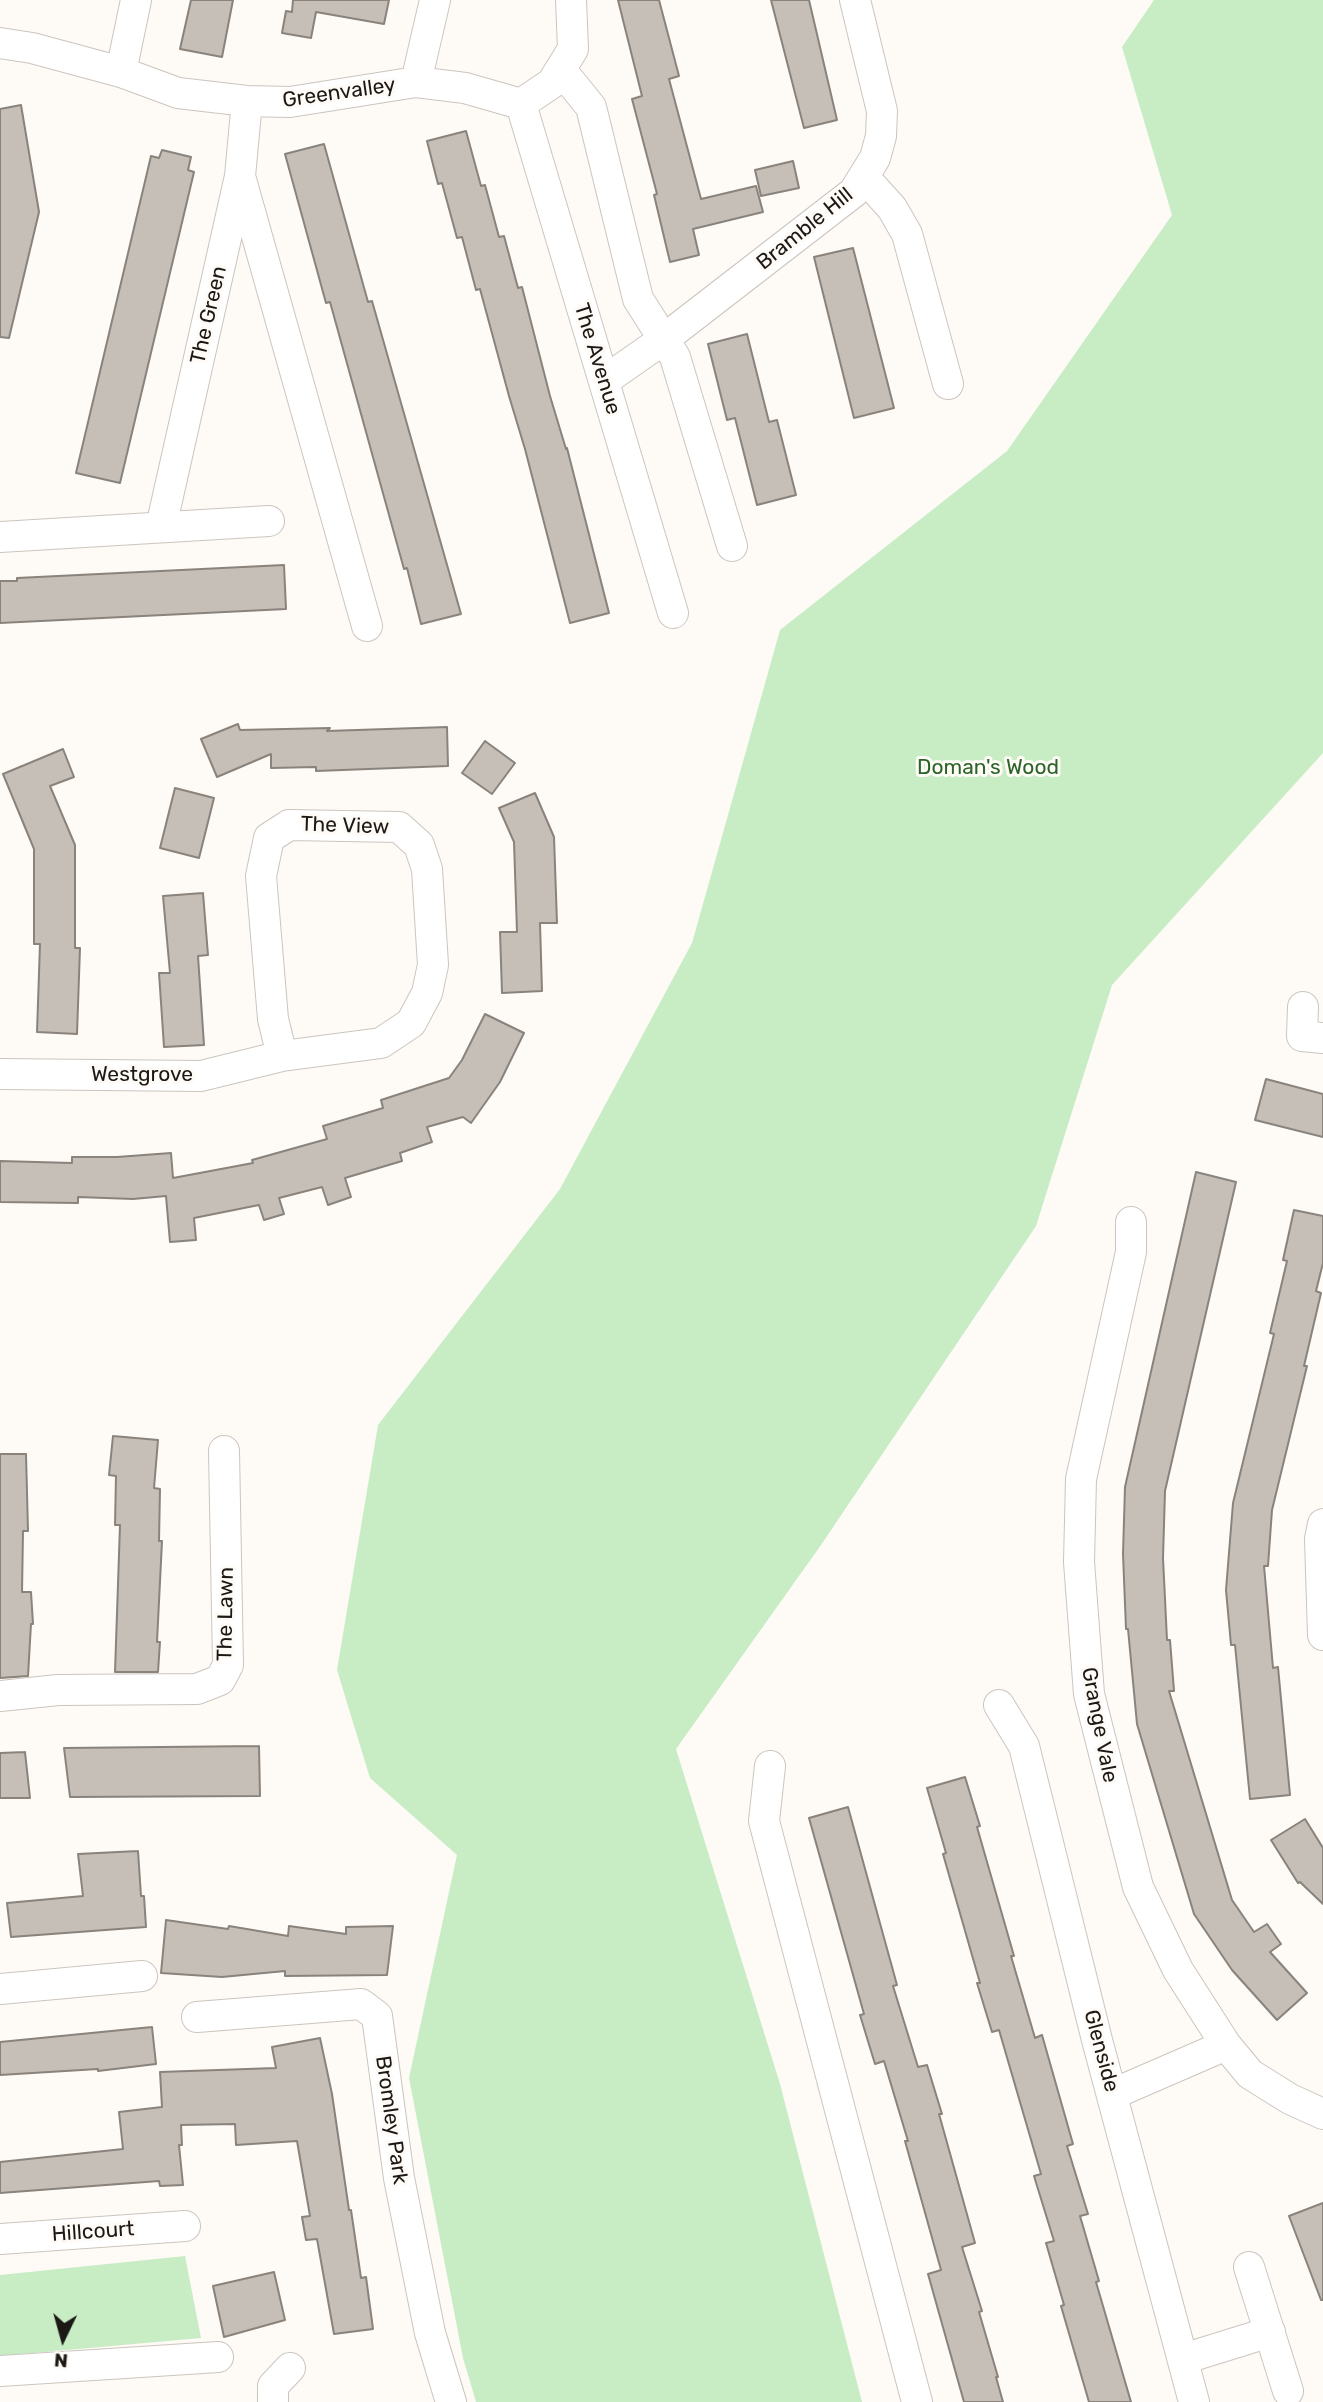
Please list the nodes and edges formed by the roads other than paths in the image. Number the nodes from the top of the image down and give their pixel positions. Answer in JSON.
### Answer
{"nodes":[{"id":1,"x":136,"y":0,"type":"edge"},
{"id":2,"x":435,"y":0,"type":"edge"},
{"id":3,"x":571,"y":0,"type":"edge"},
{"id":4,"x":855,"y":0,"type":"edge"},
{"id":5,"x":0,"y":43,"type":"edge"},
{"id":6,"x":567,"y":60,"type":"junction"},
{"id":7,"x":121,"y":72,"type":"junction"},
{"id":8,"x":416,"y":82,"type":"junction"},
{"id":9,"x":247,"y":101,"type":"junction"},
{"id":10,"x":521,"y":104,"type":"junction"},
{"id":11,"x":240,"y":176,"type":"junction"},
{"id":12,"x":864,"y":177,"type":"junction"},
{"id":13,"x":664,"y":340,"type":"junction"},
{"id":14,"x":604,"y":382,"type":"junction"},
{"id":15,"x":948,"y":384,"type":"dead end"},
{"id":16,"x":269,"y":522,"type":"dead end"},
{"id":17,"x":161,"y":527,"type":"junction"},
{"id":18,"x":0,"y":537,"type":"edge"},
{"id":19,"x":733,"y":546,"type":"dead end"},
{"id":20,"x":673,"y":613,"type":"dead end"},
{"id":21,"x":366,"y":626,"type":"dead end"},
{"id":22,"x":1303,"y":1007,"type":"dead end"},
{"id":23,"x":1323,"y":1038,"type":"edge"},
{"id":24,"x":282,"y":1056,"type":"junction"},
{"id":25,"x":0,"y":1074,"type":"edge"},
{"id":26,"x":1131,"y":1222,"type":"dead end"},
{"id":27,"x":224,"y":1451,"type":"dead end"},
{"id":28,"x":1323,"y":1524,"type":"edge"},
{"id":29,"x":1323,"y":1635,"type":"edge"},
{"id":30,"x":0,"y":1696,"type":"edge"},
{"id":31,"x":999,"y":1705,"type":"dead end"},
{"id":32,"x":770,"y":1766,"type":"dead end"},
{"id":33,"x":142,"y":1976,"type":"dead end"},
{"id":34,"x":0,"y":1989,"type":"edge"},
{"id":35,"x":197,"y":2017,"type":"dead end"},
{"id":36,"x":1226,"y":2045,"type":"junction"},
{"id":37,"x":1113,"y":2094,"type":"junction"},
{"id":38,"x":1323,"y":2114,"type":"edge"},
{"id":39,"x":185,"y":2226,"type":"dead end"},
{"id":40,"x":0,"y":2239,"type":"edge"},
{"id":41,"x":1250,"y":2267,"type":"dead end"},
{"id":42,"x":1270,"y":2332,"type":"junction"},
{"id":43,"x":218,"y":2357,"type":"dead end"},
{"id":44,"x":1183,"y":2359,"type":"junction"},
{"id":45,"x":290,"y":2368,"type":"dead end"},
{"id":46,"x":0,"y":2371,"type":"edge"},
{"id":47,"x":1289,"y":2390,"type":"dead end"},
{"id":48,"x":273,"y":2402,"type":"edge"},
{"id":49,"x":451,"y":2402,"type":"edge"},
{"id":50,"x":917,"y":2402,"type":"edge"},
{"id":51,"x":1194,"y":2402,"type":"edge"}],
"edges":[{"from":1,"to":7,"type":"street"},
{"from":2,"to":8,"type":"street"},
{"from":3,"to":6,"type":"street"},
{"from":4,"to":12,"type":"street","name":"Bramble Hill"},
{"from":5,"to":7,"type":"street","name":"Greenvalley"},
{"from":6,"to":10,"type":"street"},
{"from":6,"to":13,"type":"street"},
{"from":7,"to":9,"type":"street","name":"Greenvalley"},
{"from":8,"to":9,"type":"street","name":"Greenvalley"},
{"from":8,"to":10,"type":"street","name":"Greenvalley"},
{"from":9,"to":11,"type":"street","name":"The Green"},
{"from":10,"to":14,"type":"street","name":"The Avenue"},
{"from":11,"to":17,"type":"street","name":"The Green"},
{"from":11,"to":21,"type":"street"},
{"from":12,"to":13,"type":"street","name":"Bramble Hill"},
{"from":12,"to":15,"type":"street"},
{"from":13,"to":14,"type":"street","name":"Bramble Hill"},
{"from":13,"to":19,"type":"street"},
{"from":14,"to":20,"type":"street","name":"The Avenue"},
{"from":16,"to":17,"type":"street"},
{"from":17,"to":18,"type":"street"},
{"from":22,"to":23,"type":"street"},
{"from":24,"to":24,"type":"street","name":"The View"},
{"from":24,"to":25,"type":"street","name":"Westgrove"},
{"from":26,"to":36,"type":"street","name":"Grange Vale"},
{"from":27,"to":30,"type":"street","name":"The Lawn"},
{"from":28,"to":29,"type":"street"},
{"from":31,"to":37,"type":"street","name":"Glenside"},
{"from":32,"to":50,"type":"street"},
{"from":33,"to":34,"type":"street"},
{"from":35,"to":49,"type":"street","name":"Bromley Park"},
{"from":36,"to":37,"type":"street"},
{"from":36,"to":38,"type":"street","name":"Grange Vale"},
{"from":37,"to":44,"type":"street","name":"Glenside"},
{"from":39,"to":40,"type":"street","name":"Hillcourt"},
{"from":41,"to":42,"type":"street"},
{"from":42,"to":44,"type":"street"},
{"from":42,"to":47,"type":"street"},
{"from":43,"to":46,"type":"street"},
{"from":44,"to":51,"type":"street","name":"Glenside"},
{"from":45,"to":48,"type":"street"}]}
